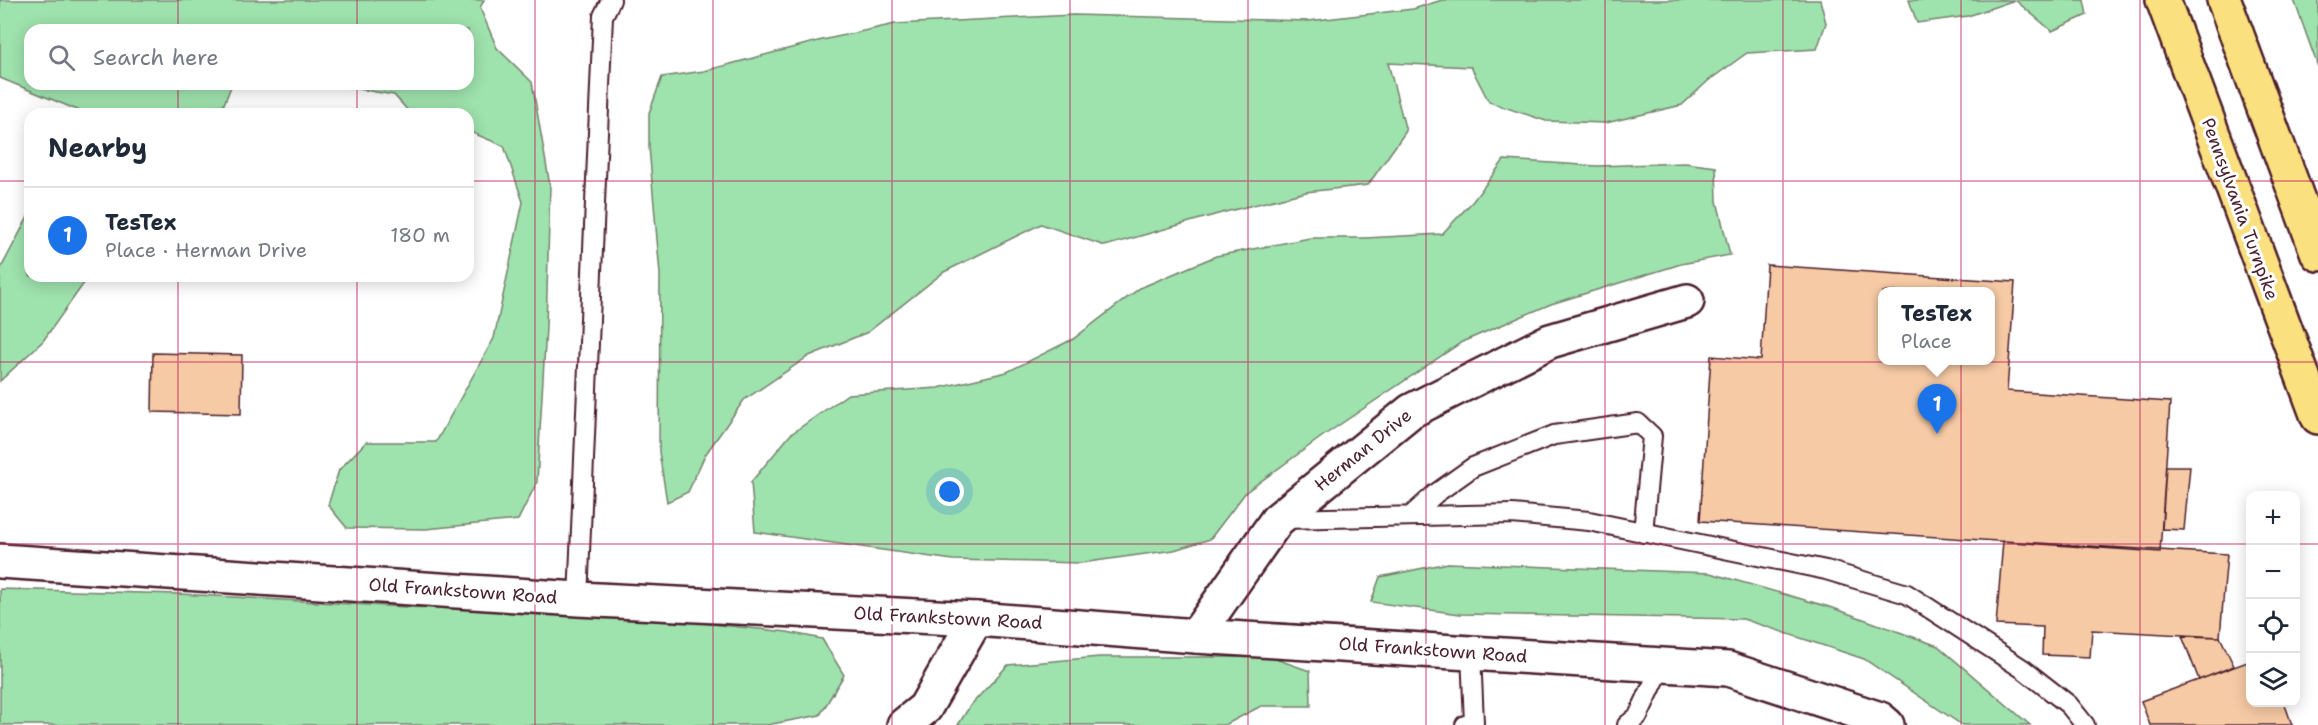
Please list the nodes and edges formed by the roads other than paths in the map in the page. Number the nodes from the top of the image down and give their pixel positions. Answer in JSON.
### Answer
{"nodes":[{"id":1,"x":611,"y":0,"type":"edge"},
{"id":2,"x":2163,"y":0,"type":"edge"},
{"id":3,"x":2224,"y":0,"type":"edge"},
{"id":4,"x":2318,"y":254,"type":"edge"},
{"id":5,"x":1687,"y":301,"type":"dead end"},
{"id":6,"x":2318,"y":417,"type":"edge"},
{"id":7,"x":1412,"y":515,"type":"junction"},
{"id":8,"x":1277,"y":520,"type":"junction"},
{"id":9,"x":1642,"y":533,"type":"junction"},
{"id":10,"x":0,"y":561,"type":"edge"},
{"id":11,"x":578,"y":599,"type":"junction"},
{"id":12,"x":976,"y":619,"type":"junction"},
{"id":13,"x":1196,"y":636,"type":"junction"},
{"id":14,"x":1471,"y":653,"type":"junction"},
{"id":15,"x":1662,"y":665,"type":"junction"},
{"id":16,"x":1471,"y":724,"type":"edge"},
{"id":17,"x":904,"y":725,"type":"edge"},
{"id":18,"x":1627,"y":725,"type":"edge"},
{"id":19,"x":1887,"y":725,"type":"edge"},
{"id":20,"x":2085,"y":725,"type":"edge"}],
"edges":[{"from":1,"to":11,"type":"lane"},
{"from":2,"to":6,"type":"highway","name":"Pennsylvania Turnpike"},
{"from":3,"to":4,"type":"highway"},
{"from":5,"to":8,"type":"street","name":"Herman Drive"},
{"from":7,"to":8,"type":"lane"},
{"from":7,"to":9,"type":"lane"},
{"from":7,"to":9,"type":"lane"},
{"from":8,"to":13,"type":"street","name":"Herman Drive"},
{"from":9,"to":20,"type":"lane"},
{"from":10,"to":11,"type":"street","name":"Old Frankstown Road"},
{"from":11,"to":12,"type":"street","name":"Old Frankstown Road"},
{"from":12,"to":13,"type":"street","name":"Old Frankstown Road"},
{"from":12,"to":17,"type":"street"},
{"from":13,"to":14,"type":"street","name":"Old Frankstown Road"},
{"from":14,"to":15,"type":"street","name":"Old Frankstown Road"},
{"from":14,"to":16,"type":"lane"},
{"from":15,"to":18,"type":"lane"},
{"from":15,"to":19,"type":"street","name":"Old Frankstown Road"}]}
